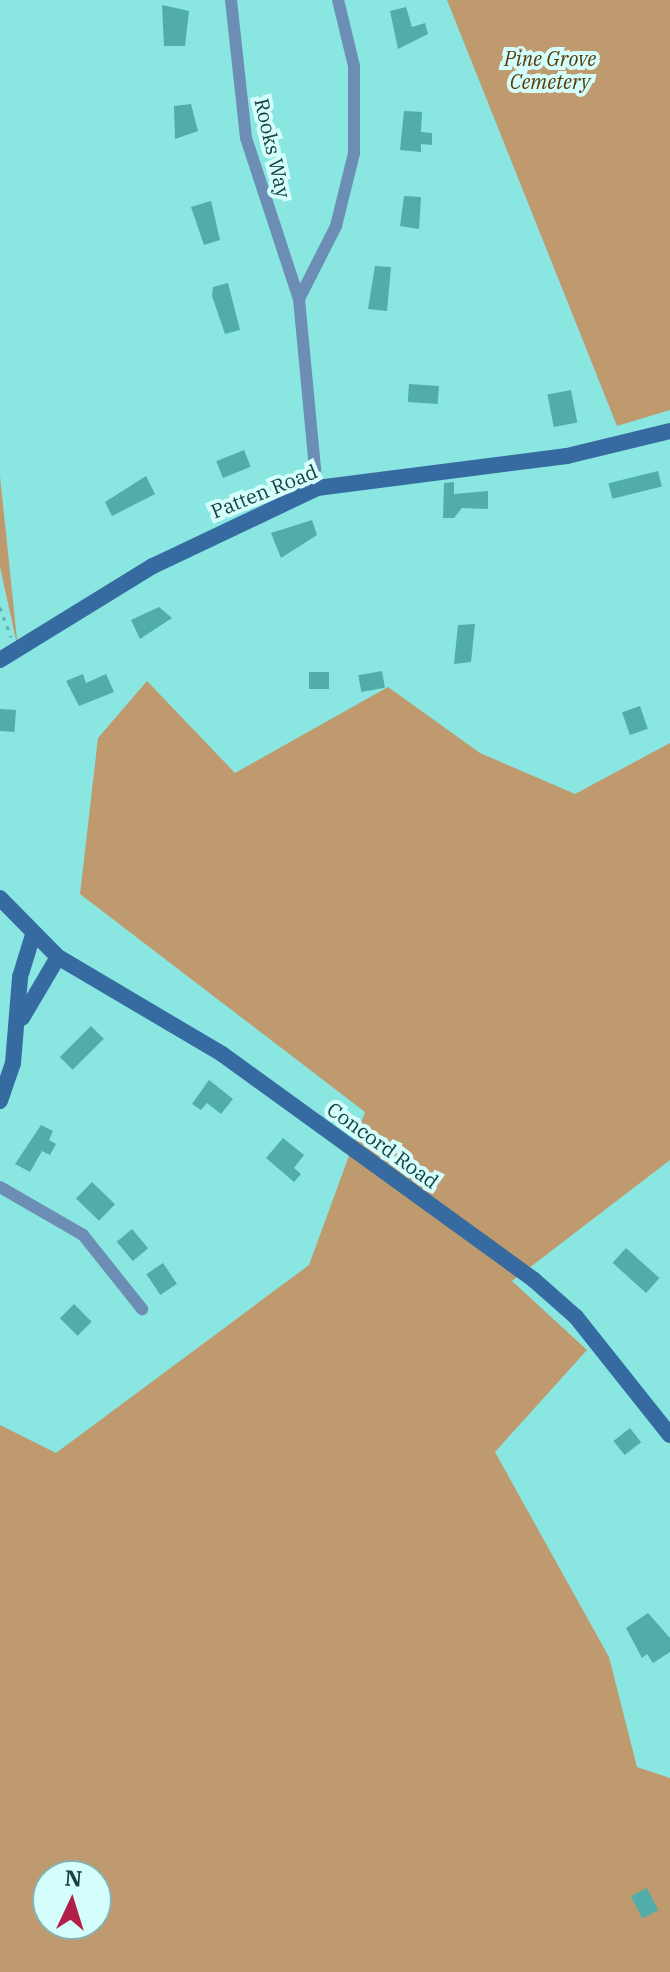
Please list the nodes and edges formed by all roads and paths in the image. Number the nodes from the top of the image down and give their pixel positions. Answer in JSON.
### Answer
{"nodes":[{"id":1,"x":231,"y":0,"type":"edge"},
{"id":2,"x":338,"y":0,"type":"edge"},
{"id":3,"x":299,"y":299,"type":"junction"},
{"id":4,"x":670,"y":431,"type":"edge"},
{"id":5,"x":317,"y":488,"type":"junction"},
{"id":6,"x":0,"y":607,"type":"edge"},
{"id":7,"x":19,"y":651,"type":"junction"},
{"id":8,"x":0,"y":660,"type":"edge"},
{"id":9,"x":0,"y":898,"type":"edge"},
{"id":10,"x":33,"y":935,"type":"junction"},
{"id":11,"x":58,"y":957,"type":"junction"},
{"id":12,"x":18,"y":1027,"type":"junction"},
{"id":13,"x":0,"y":1101,"type":"edge"},
{"id":14,"x":0,"y":1187,"type":"edge"},
{"id":15,"x":142,"y":1309,"type":"dead end"},
{"id":16,"x":670,"y":1435,"type":"edge"}],
"edges":[{"from":1,"to":3,"type":"street","name":"Rooks Way"},
{"from":2,"to":3,"type":"street"},
{"from":3,"to":5,"type":"street","name":"Rooks Way"},
{"from":4,"to":5,"type":"street","name":"Patten Road"},
{"from":5,"to":7,"type":"street","name":"Patten Road"},
{"from":6,"to":7,"type":"path"},
{"from":7,"to":8,"type":"street","name":"Patten Road"},
{"from":9,"to":10,"type":"street","name":"Concord Road"},
{"from":10,"to":11,"type":"street","name":"Concord Road"},
{"from":10,"to":12,"type":"street"},
{"from":11,"to":12,"type":"street"},
{"from":11,"to":16,"type":"street","name":"Concord Road"},
{"from":12,"to":13,"type":"street"},
{"from":14,"to":15,"type":"street"}]}
